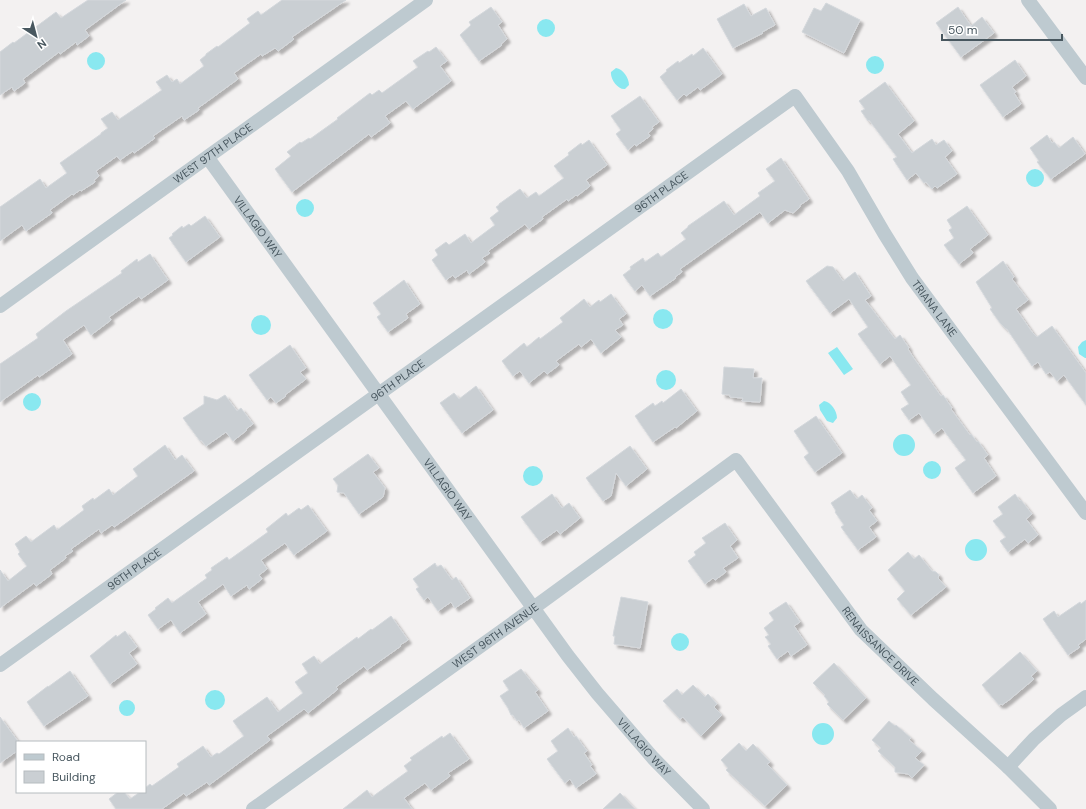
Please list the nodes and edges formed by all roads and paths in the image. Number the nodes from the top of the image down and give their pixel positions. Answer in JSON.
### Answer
{"nodes":[{"id":1,"x":426,"y":0,"type":"edge"},
{"id":2,"x":1028,"y":0,"type":"edge"},
{"id":3,"x":1086,"y":78,"type":"edge"},
{"id":4,"x":794,"y":96,"type":"joint"},
{"id":5,"x":208,"y":158,"type":"junction"},
{"id":6,"x":0,"y":306,"type":"edge"},
{"id":7,"x":379,"y":394,"type":"junction"},
{"id":8,"x":736,"y":460,"type":"joint"},
{"id":9,"x":1086,"y":513,"type":"edge"},
{"id":10,"x":534,"y":608,"type":"junction"},
{"id":11,"x":0,"y":665,"type":"edge"},
{"id":12,"x":1086,"y":697,"type":"edge"},
{"id":13,"x":1008,"y":767,"type":"junction"},
{"id":14,"x":253,"y":809,"type":"edge"},
{"id":15,"x":703,"y":809,"type":"edge"},
{"id":16,"x":1050,"y":809,"type":"edge"}],
"edges":[{"from":1,"to":5,"type":"street","name":"WEST 97TH PLACE"},
{"from":2,"to":3,"type":"street"},
{"from":4,"to":7,"type":"street","name":"96TH PLACE"},
{"from":4,"to":9,"type":"street","name":"TRIANA LANE"},
{"from":5,"to":6,"type":"street","name":"WEST 97TH PLACE"},
{"from":5,"to":7,"type":"street","name":"VILLAGIO WAY"},
{"from":7,"to":10,"type":"street","name":"VILLAGIO WAY"},
{"from":7,"to":11,"type":"street","name":"96TH PLACE"},
{"from":8,"to":10,"type":"street","name":"WEST 96TH AVENUE"},
{"from":8,"to":13,"type":"street","name":"RENAISSANCE DRIVE"},
{"from":10,"to":14,"type":"street","name":"WEST 96TH AVENUE"},
{"from":10,"to":15,"type":"street","name":"VILLAGIO WAY"},
{"from":12,"to":13,"type":"street"},
{"from":13,"to":16,"type":"street","name":"RENAISSANCE DRIVE"}]}
